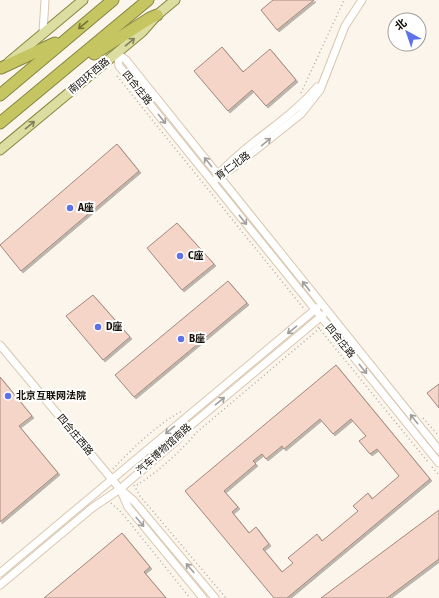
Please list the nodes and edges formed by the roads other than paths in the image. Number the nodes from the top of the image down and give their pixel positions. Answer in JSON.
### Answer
{"nodes":[{"id":1,"x":45,"y":0,"type":"edge"},
{"id":2,"x":83,"y":0,"type":"edge"},
{"id":3,"x":113,"y":0,"type":"edge"},
{"id":4,"x":148,"y":0,"type":"edge"},
{"id":5,"x":176,"y":0,"type":"edge"},
{"id":6,"x":356,"y":0,"type":"edge"},
{"id":7,"x":362,"y":0,"type":"edge"},
{"id":8,"x":157,"y":15,"type":"junction"},
{"id":9,"x":44,"y":33,"type":"junction"},
{"id":10,"x":70,"y":36,"type":"junction"},
{"id":11,"x":116,"y":53,"type":"junction"},
{"id":12,"x":1,"y":69,"type":"edge"},
{"id":13,"x":54,"y":78,"type":"junction"},
{"id":14,"x":0,"y":95,"type":"edge"},
{"id":15,"x":0,"y":123,"type":"edge"},
{"id":16,"x":0,"y":150,"type":"edge"},
{"id":17,"x":219,"y":176,"type":"junction"},
{"id":18,"x":212,"y":182,"type":"junction"},
{"id":19,"x":321,"y":304,"type":"junction"},
{"id":20,"x":315,"y":310,"type":"junction"},
{"id":21,"x":327,"y":312,"type":"junction"},
{"id":22,"x":321,"y":317,"type":"junction"},
{"id":23,"x":0,"y":345,"type":"edge"},
{"id":24,"x":439,"y":450,"type":"edge"},
{"id":25,"x":439,"y":463,"type":"edge"},
{"id":26,"x":110,"y":476,"type":"junction"},
{"id":27,"x":120,"y":489,"type":"junction"},
{"id":28,"x":0,"y":573,"type":"edge"},
{"id":29,"x":0,"y":585,"type":"edge"},
{"id":30,"x":203,"y":598,"type":"edge"},
{"id":31,"x":215,"y":598,"type":"edge"}],
"edges":[{"from":1,"to":9,"type":"street"},
{"from":2,"to":9,"type":"main road"},
{"from":3,"to":10,"type":"highway","one_way":true},
{"from":4,"to":13,"type":"highway","name":"南四环西路"},
{"from":5,"to":8,"type":"main road","name":"南四环西路"},
{"from":6,"to":17,"type":"street","name":"育仁北路"},
{"from":17,"to":7,"type":"street","name":"育仁北路","one_way":true},
{"from":11,"to":8,"type":"main road","name":"南四环西路","one_way":true},
{"from":8,"to":13,"type":"highway"},
{"from":9,"to":12,"type":"main road"},
{"from":10,"to":12,"type":"highway"},
{"from":10,"to":14,"type":"highway"},
{"from":16,"to":11,"type":"main road","name":"南四环西路","one_way":true},
{"from":17,"to":11,"type":"street","name":"四合庄路","one_way":true},
{"from":11,"to":18,"type":"street","name":"四合庄路","one_way":true},
{"from":13,"to":15,"type":"highway","name":"南四环西路"},
{"from":17,"to":18,"type":"street","name":"育仁北路"},
{"from":19,"to":17,"type":"street","name":"四合庄路","one_way":true},
{"from":18,"to":20,"type":"street","name":"四合庄路","one_way":true},
{"from":19,"to":20,"type":"street","name":"汽车博物馆南路"},
{"from":19,"to":21,"type":"street","name":"四合庄路"},
{"from":20,"to":22,"type":"street","name":"四合庄路"},
{"from":20,"to":26,"type":"street","name":"汽车博物馆南路","one_way":true},
{"from":21,"to":22,"type":"street","name":"汽车博物馆南路"},
{"from":24,"to":21,"type":"street","name":"四合庄路","one_way":true},
{"from":22,"to":25,"type":"street","name":"四合庄路","one_way":true},
{"from":27,"to":22,"type":"street","name":"汽车博物馆南路","one_way":true},
{"from":23,"to":26,"type":"street","name":"四合庄西路"},
{"from":26,"to":27,"type":"street","name":"四合庄西路"},
{"from":26,"to":28,"type":"street","name":"汽车博物馆南路"},
{"from":27,"to":29,"type":"street","name":"汽车博物馆南路"},
{"from":27,"to":30,"type":"street","name":"四合庄西路","one_way":true},
{"from":31,"to":27,"type":"street","name":"四合庄西路","one_way":true}]}
